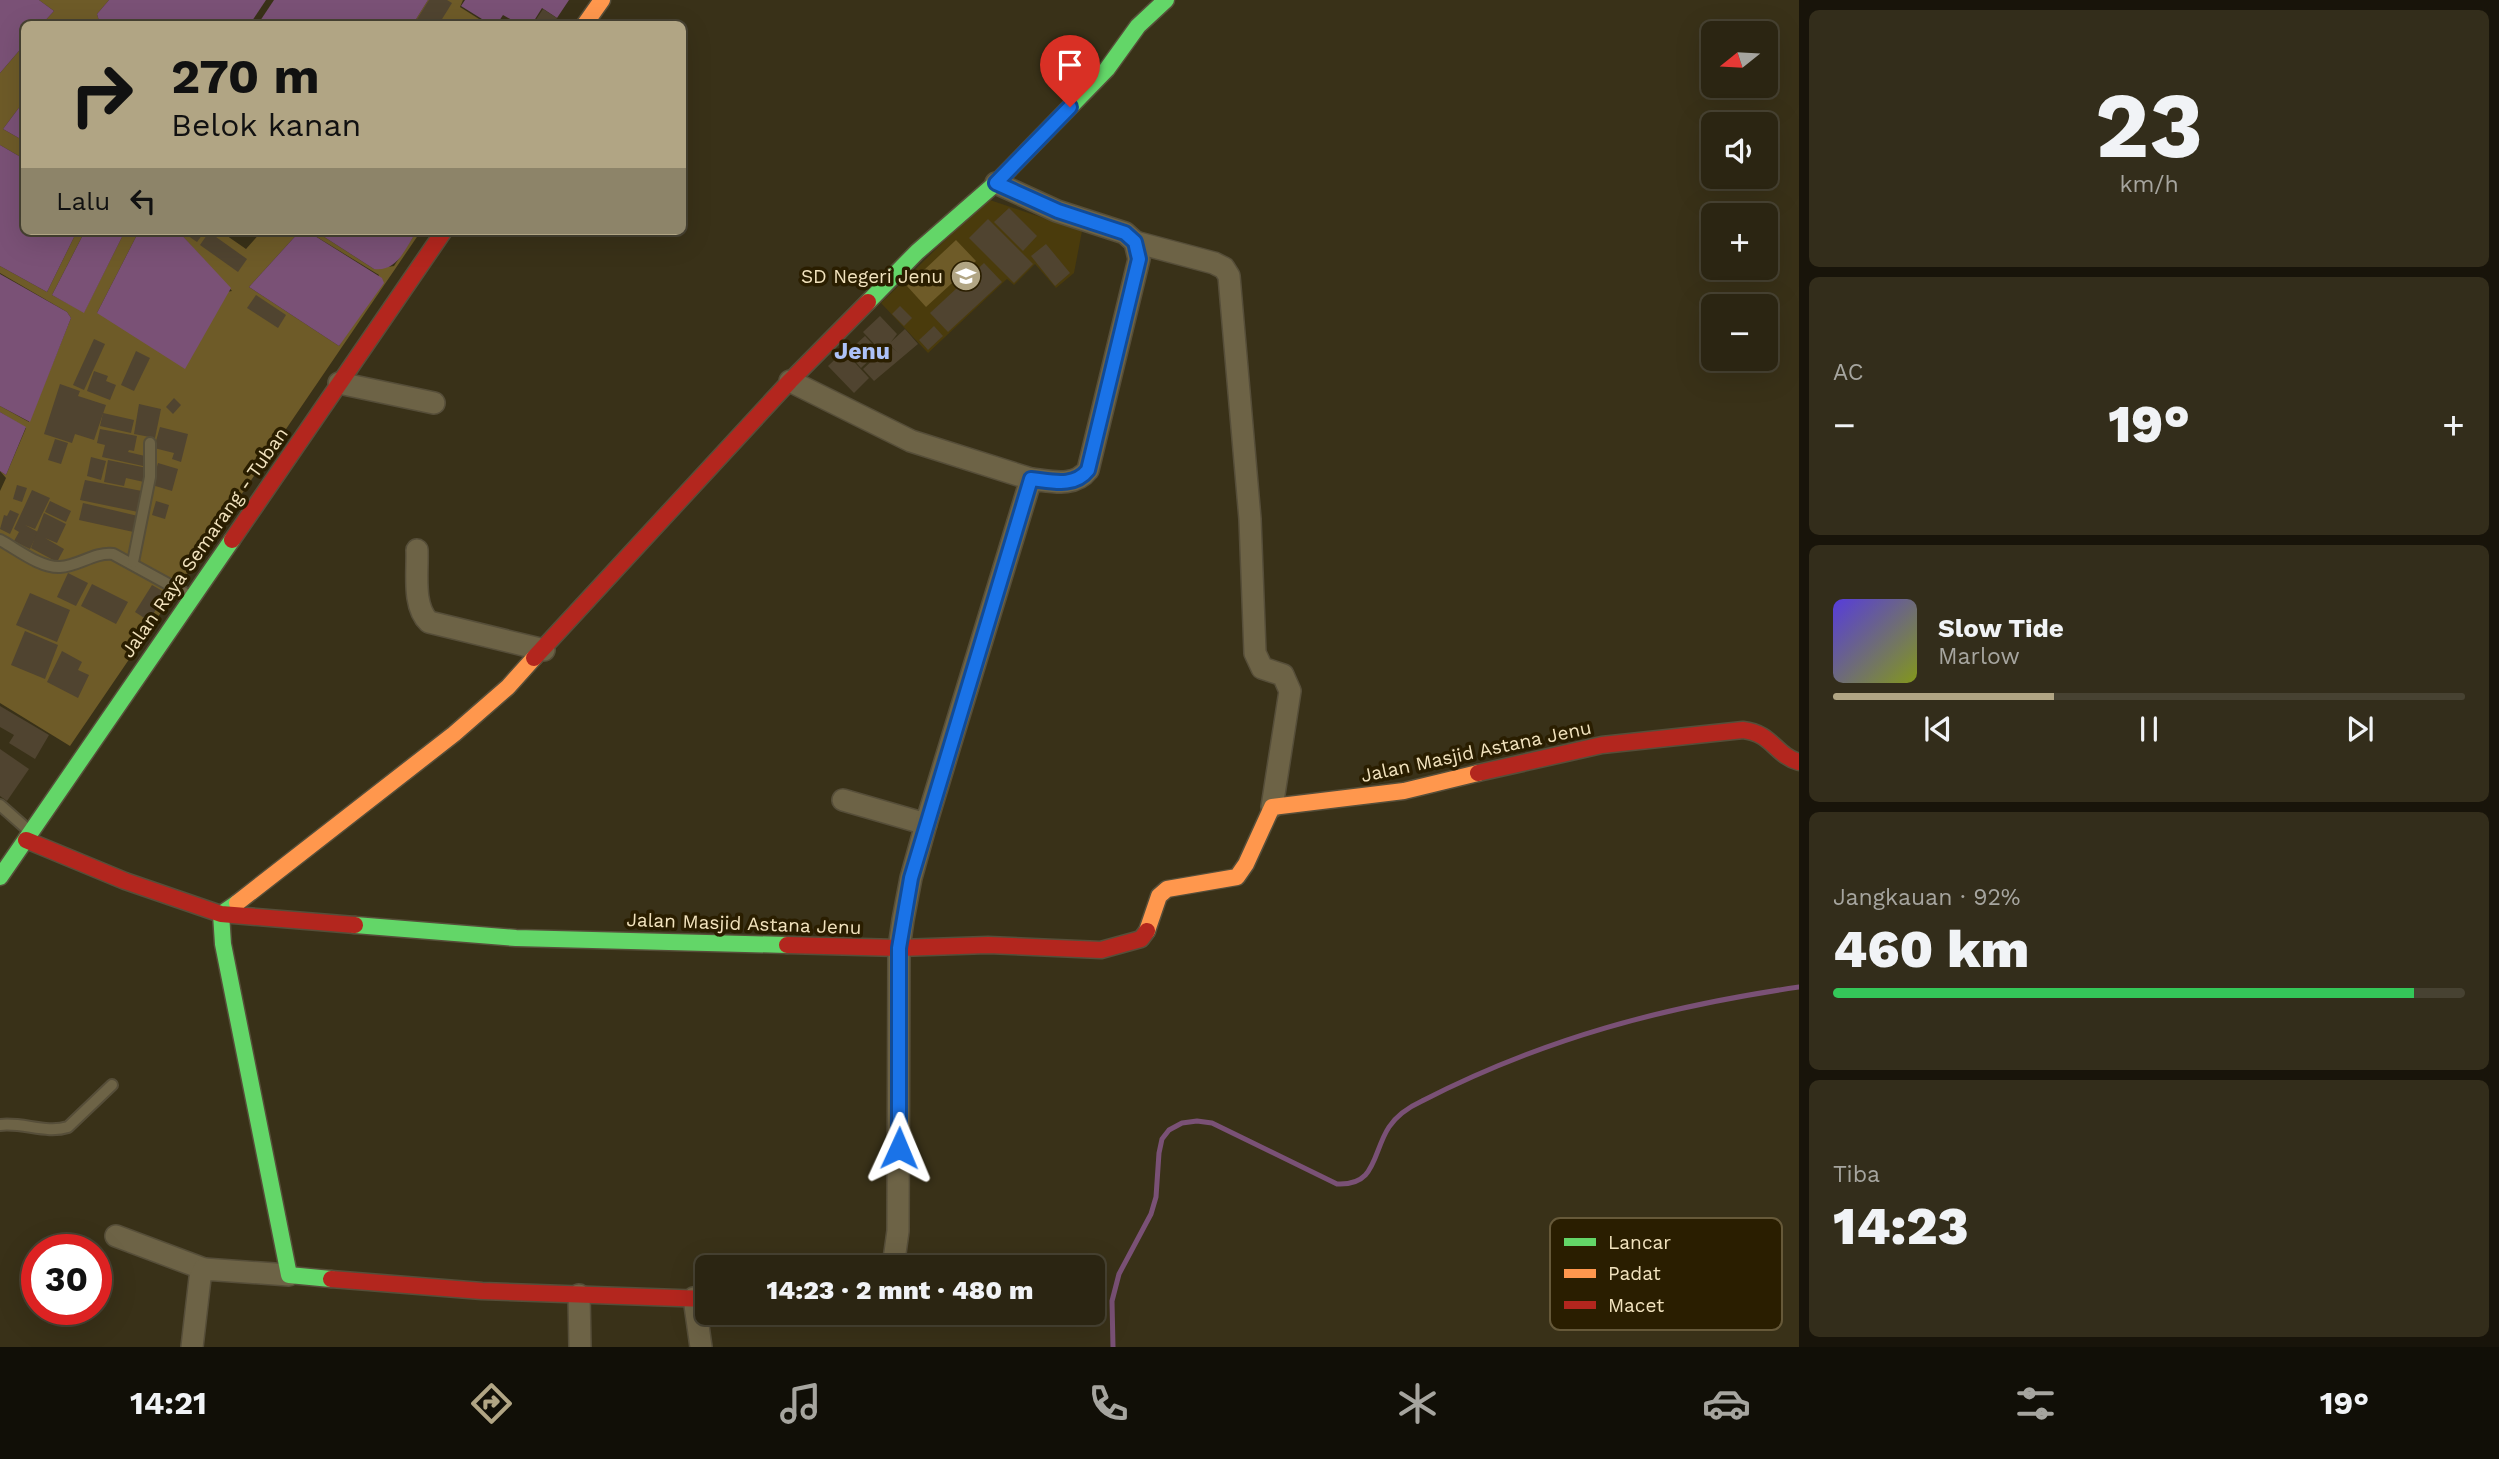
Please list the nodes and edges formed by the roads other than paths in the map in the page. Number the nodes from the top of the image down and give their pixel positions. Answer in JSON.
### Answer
{"nodes":[{"id":1,"x":602,"y":0,"type":"edge"},
{"id":2,"x":1166,"y":0,"type":"edge"},
{"id":3,"x":587,"y":21,"type":"edge"},
{"id":4,"x":996,"y":183,"type":"junction"},
{"id":5,"x":441,"y":235,"type":"edge"},
{"id":6,"x":1135,"y":242,"type":"junction"},
{"id":7,"x":790,"y":381,"type":"junction"},
{"id":8,"x":339,"y":383,"type":"junction"},
{"id":9,"x":434,"y":403,"type":"dead end"},
{"id":10,"x":150,"y":443,"type":"dead end"},
{"id":11,"x":1031,"y":479,"type":"junction"},
{"id":12,"x":0,"y":540,"type":"edge"},
{"id":13,"x":417,"y":550,"type":"dead end"},
{"id":14,"x":133,"y":562,"type":"junction"},
{"id":15,"x":191,"y":596,"type":"junction"},
{"id":16,"x":544,"y":650,"type":"junction"},
{"id":17,"x":1799,"y":762,"type":"edge"},
{"id":18,"x":843,"y":800,"type":"dead end"},
{"id":19,"x":0,"y":805,"type":"edge"},
{"id":20,"x":1272,"y":807,"type":"junction"},
{"id":21,"x":926,"y":824,"type":"junction"},
{"id":22,"x":28,"y":836,"type":"junction"},
{"id":23,"x":0,"y":877,"type":"edge"},
{"id":24,"x":221,"y":914,"type":"junction"},
{"id":25,"x":899,"y":948,"type":"junction"},
{"id":26,"x":112,"y":1084,"type":"dead end"},
{"id":27,"x":0,"y":1125,"type":"edge"},
{"id":28,"x":116,"y":1236,"type":"dead end"},
{"id":29,"x":895,"y":1255,"type":"edge"},
{"id":30,"x":204,"y":1269,"type":"junction"},
{"id":31,"x":289,"y":1275,"type":"junction"},
{"id":32,"x":579,"y":1295,"type":"junction"},
{"id":33,"x":695,"y":1298,"type":"edge"},
{"id":34,"x":701,"y":1325,"type":"edge"},
{"id":35,"x":192,"y":1347,"type":"edge"},
{"id":36,"x":580,"y":1347,"type":"edge"},
{"id":37,"x":701,"y":1347,"type":"edge"}],
"edges":[{"from":1,"to":3,"type":"main road"},
{"from":2,"to":4,"type":"main road"},
{"from":4,"to":6,"type":"street"},
{"from":4,"to":7,"type":"main road"},
{"from":5,"to":8,"type":"main road","name":"Jalan Raya Semarang - Tuban"},
{"from":6,"to":11,"type":"street"},
{"from":6,"to":20,"type":"street"},
{"from":7,"to":11,"type":"street"},
{"from":7,"to":16,"type":"main road"},
{"from":8,"to":9,"type":"street"},
{"from":8,"to":15,"type":"main road","name":"Jalan Raya Semarang - Tuban"},
{"from":10,"to":14,"type":"lane"},
{"from":11,"to":21,"type":"street"},
{"from":12,"to":14,"type":"lane"},
{"from":13,"to":16,"type":"street"},
{"from":14,"to":15,"type":"lane"},
{"from":15,"to":22,"type":"main road","name":"Jalan Raya Semarang - Tuban"},
{"from":16,"to":24,"type":"main road"},
{"from":17,"to":20,"type":"main road","name":"Jalan Masjid Astana Jenu"},
{"from":18,"to":21,"type":"street"},
{"from":19,"to":22,"type":"lane"},
{"from":20,"to":25,"type":"main road","name":"Jalan Masjid Astana Jenu"},
{"from":21,"to":25,"type":"street"},
{"from":22,"to":23,"type":"main road","name":"Jalan Raya Semarang - Tuban"},
{"from":22,"to":24,"type":"main road","name":"Jalan Masjid Astana Jenu"},
{"from":24,"to":25,"type":"main road","name":"Jalan Masjid Astana Jenu"},
{"from":24,"to":31,"type":"main road"},
{"from":25,"to":29,"type":"street"},
{"from":26,"to":27,"type":"lane"},
{"from":28,"to":30,"type":"street"},
{"from":30,"to":31,"type":"street"},
{"from":30,"to":35,"type":"street"},
{"from":31,"to":32,"type":"main road"},
{"from":32,"to":33,"type":"main road"},
{"from":32,"to":36,"type":"street"},
{"from":34,"to":37,"type":"street"}]}
